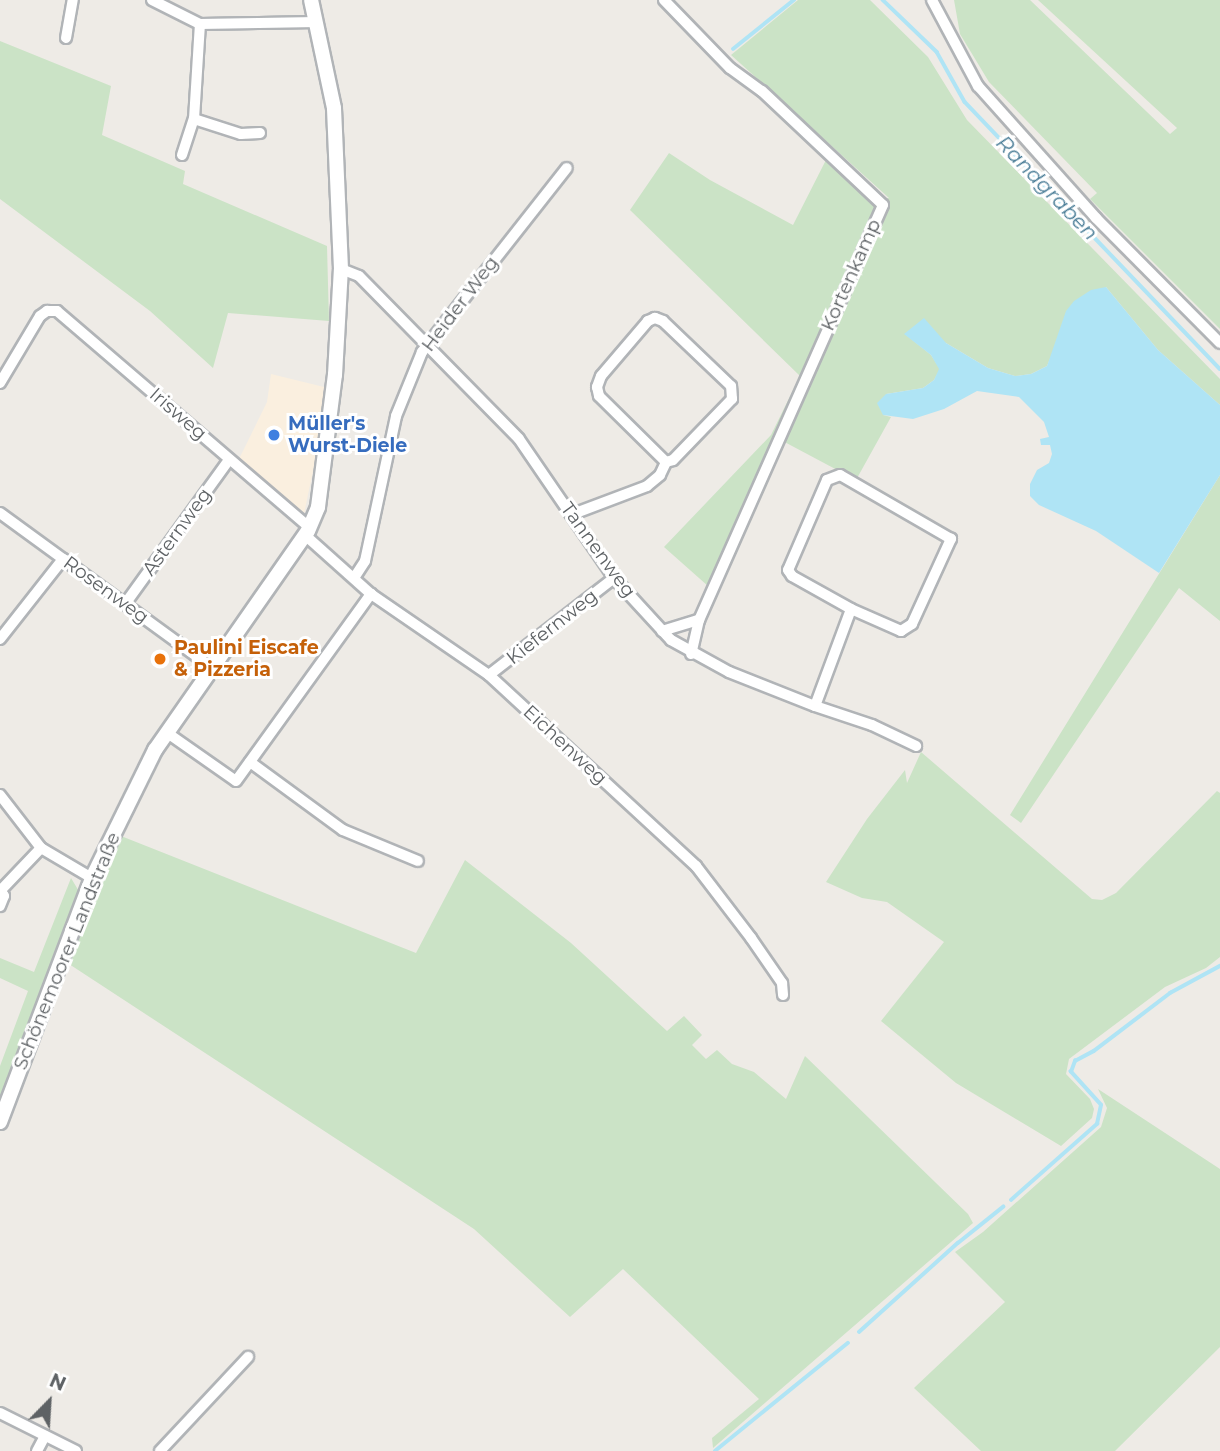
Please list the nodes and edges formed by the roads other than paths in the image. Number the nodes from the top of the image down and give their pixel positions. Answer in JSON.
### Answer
{"nodes":[{"id":1,"x":73,"y":0,"type":"edge"},
{"id":2,"x":152,"y":0,"type":"edge"},
{"id":3,"x":312,"y":0,"type":"edge"},
{"id":4,"x":664,"y":0,"type":"edge"},
{"id":5,"x":932,"y":0,"type":"edge"},
{"id":6,"x":317,"y":22,"type":"junction"},
{"id":7,"x":200,"y":24,"type":"junction"},
{"id":8,"x":66,"y":38,"type":"dead end"},
{"id":9,"x":194,"y":119,"type":"junction"},
{"id":10,"x":260,"y":133,"type":"dead end"},
{"id":11,"x":182,"y":155,"type":"dead end"},
{"id":12,"x":567,"y":168,"type":"dead end"},
{"id":13,"x":341,"y":269,"type":"junction"},
{"id":14,"x":1220,"y":343,"type":"edge"},
{"id":15,"x":426,"y":344,"type":"junction"},
{"id":16,"x":0,"y":383,"type":"edge"},
{"id":17,"x":229,"y":460,"type":"junction"},
{"id":18,"x":666,"y":463,"type":"junction"},
{"id":19,"x":0,"y":513,"type":"edge"},
{"id":20,"x":573,"y":514,"type":"junction"},
{"id":21,"x":307,"y":532,"type":"junction"},
{"id":22,"x":64,"y":559,"type":"junction"},
{"id":23,"x":354,"y":578,"type":"junction"},
{"id":24,"x":614,"y":578,"type":"junction"},
{"id":25,"x":371,"y":594,"type":"junction"},
{"id":26,"x":125,"y":604,"type":"junction"},
{"id":27,"x":851,"y":610,"type":"junction"},
{"id":28,"x":699,"y":620,"type":"junction"},
{"id":29,"x":662,"y":631,"type":"junction"},
{"id":30,"x":0,"y":639,"type":"edge"},
{"id":31,"x":691,"y":654,"type":"junction"},
{"id":32,"x":211,"y":667,"type":"junction"},
{"id":33,"x":489,"y":675,"type":"junction"},
{"id":34,"x":815,"y":706,"type":"junction"},
{"id":35,"x":166,"y":732,"type":"junction"},
{"id":36,"x":916,"y":746,"type":"dead end"},
{"id":37,"x":250,"y":762,"type":"junction"},
{"id":38,"x":0,"y":795,"type":"edge"},
{"id":39,"x":41,"y":848,"type":"junction"},
{"id":40,"x":418,"y":861,"type":"dead end"},
{"id":41,"x":92,"y":878,"type":"junction"},
{"id":42,"x":1,"y":889,"type":"edge"},
{"id":43,"x":0,"y":906,"type":"edge"},
{"id":44,"x":783,"y":995,"type":"dead end"},
{"id":45,"x":0,"y":1122,"type":"edge"},
{"id":46,"x":248,"y":1357,"type":"dead end"},
{"id":47,"x":0,"y":1413,"type":"edge"},
{"id":48,"x":46,"y":1436,"type":"junction"},
{"id":49,"x":37,"y":1451,"type":"edge"},
{"id":50,"x":76,"y":1451,"type":"edge"},
{"id":51,"x":160,"y":1451,"type":"edge"}],
"edges":[{"from":1,"to":8,"type":"street"},
{"from":2,"to":7,"type":"street"},
{"from":3,"to":6,"type":"street","name":"Schönemoorer Landstraße"},
{"from":4,"to":28,"type":"street","name":"Kortenkamp"},
{"from":5,"to":14,"type":"street"},
{"from":6,"to":7,"type":"street"},
{"from":6,"to":13,"type":"street","name":"Schönemoorer Landstraße"},
{"from":7,"to":9,"type":"street"},
{"from":9,"to":10,"type":"street"},
{"from":9,"to":11,"type":"street"},
{"from":12,"to":15,"type":"street","name":"Heider Weg"},
{"from":13,"to":15,"type":"street","name":"Tannenweg"},
{"from":13,"to":21,"type":"street","name":"Schönemoorer Landstraße"},
{"from":15,"to":20,"type":"street","name":"Tannenweg"},
{"from":15,"to":23,"type":"street","name":"Heider Weg"},
{"from":16,"to":17,"type":"street","name":"Irisweg"},
{"from":17,"to":21,"type":"street","name":"Irisweg"},
{"from":17,"to":26,"type":"street","name":"Asternweg"},
{"from":18,"to":18,"type":"street"},
{"from":18,"to":20,"type":"street"},
{"from":19,"to":22,"type":"street","name":"Rosenweg"},
{"from":20,"to":24,"type":"street","name":"Tannenweg"},
{"from":21,"to":23,"type":"street","name":"Eichenweg"},
{"from":21,"to":32,"type":"street","name":"Schönemoorer Landstraße"},
{"from":22,"to":26,"type":"street","name":"Rosenweg"},
{"from":22,"to":30,"type":"street"},
{"from":23,"to":25,"type":"street","name":"Eichenweg"},
{"from":24,"to":29,"type":"street","name":"Tannenweg"},
{"from":24,"to":33,"type":"street","name":"Kiefernweg"},
{"from":25,"to":33,"type":"street","name":"Eichenweg"},
{"from":25,"to":37,"type":"street"},
{"from":26,"to":32,"type":"street","name":"Rosenweg"},
{"from":27,"to":27,"type":"street"},
{"from":27,"to":34,"type":"street"},
{"from":28,"to":29,"type":"street"},
{"from":28,"to":31,"type":"street","name":"Kortenkamp"},
{"from":29,"to":31,"type":"street","name":"Tannenweg"},
{"from":31,"to":34,"type":"street","name":"Tannenweg"},
{"from":32,"to":35,"type":"street","name":"Schönemoorer Landstraße"},
{"from":33,"to":44,"type":"street","name":"Eichenweg"},
{"from":34,"to":36,"type":"street","name":"Tannenweg"},
{"from":35,"to":37,"type":"street"},
{"from":35,"to":41,"type":"street","name":"Schönemoorer Landstraße"},
{"from":37,"to":40,"type":"street"},
{"from":38,"to":39,"type":"street"},
{"from":39,"to":41,"type":"street"},
{"from":39,"to":42,"type":"street"},
{"from":41,"to":45,"type":"street","name":"Schönemoorer Landstraße"},
{"from":42,"to":43,"type":"street"},
{"from":46,"to":51,"type":"street"},
{"from":47,"to":48,"type":"street"},
{"from":48,"to":49,"type":"street"},
{"from":48,"to":50,"type":"street"}]}
